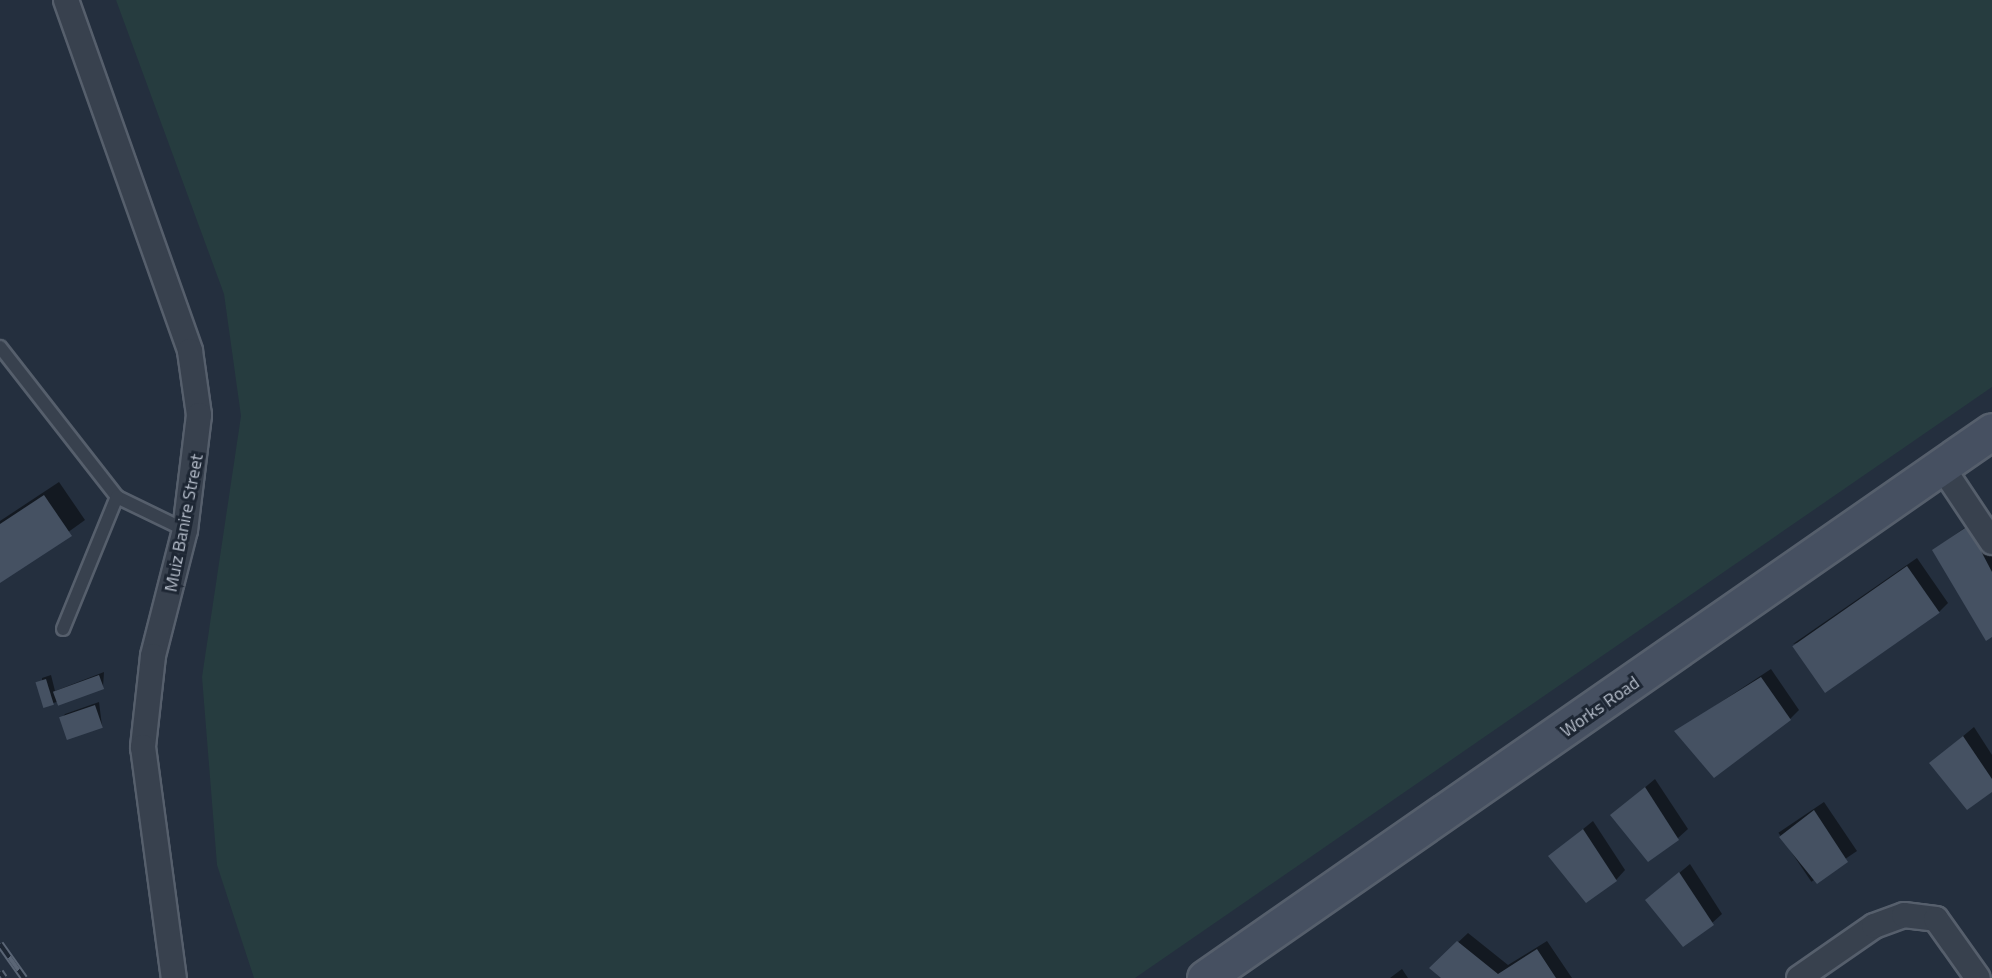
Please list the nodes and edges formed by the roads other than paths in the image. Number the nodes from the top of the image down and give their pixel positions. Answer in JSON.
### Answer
{"nodes":[{"id":1,"x":66,"y":0,"type":"edge"},
{"id":2,"x":0,"y":347,"type":"edge"},
{"id":3,"x":1992,"y":431,"type":"edge"},
{"id":4,"x":1942,"y":467,"type":"junction"},
{"id":5,"x":117,"y":497,"type":"junction"},
{"id":6,"x":185,"y":530,"type":"junction"},
{"id":7,"x":1992,"y":542,"type":"edge"},
{"id":8,"x":63,"y":629,"type":"dead end"},
{"id":9,"x":174,"y":978,"type":"edge"},
{"id":10,"x":1205,"y":978,"type":"edge"},
{"id":11,"x":1799,"y":978,"type":"edge"},
{"id":12,"x":1978,"y":978,"type":"edge"}],
"edges":[{"from":1,"to":6,"type":"street","name":"Muiz Banire Street"},
{"from":2,"to":5,"type":"lane"},
{"from":3,"to":4,"type":"main road","name":"Works Road"},
{"from":4,"to":7,"type":"street"},
{"from":4,"to":10,"type":"main road","name":"Works Road"},
{"from":5,"to":6,"type":"lane"},
{"from":5,"to":8,"type":"lane"},
{"from":6,"to":9,"type":"street","name":"Muiz Banire Street"},
{"from":11,"to":12,"type":"street"}]}
